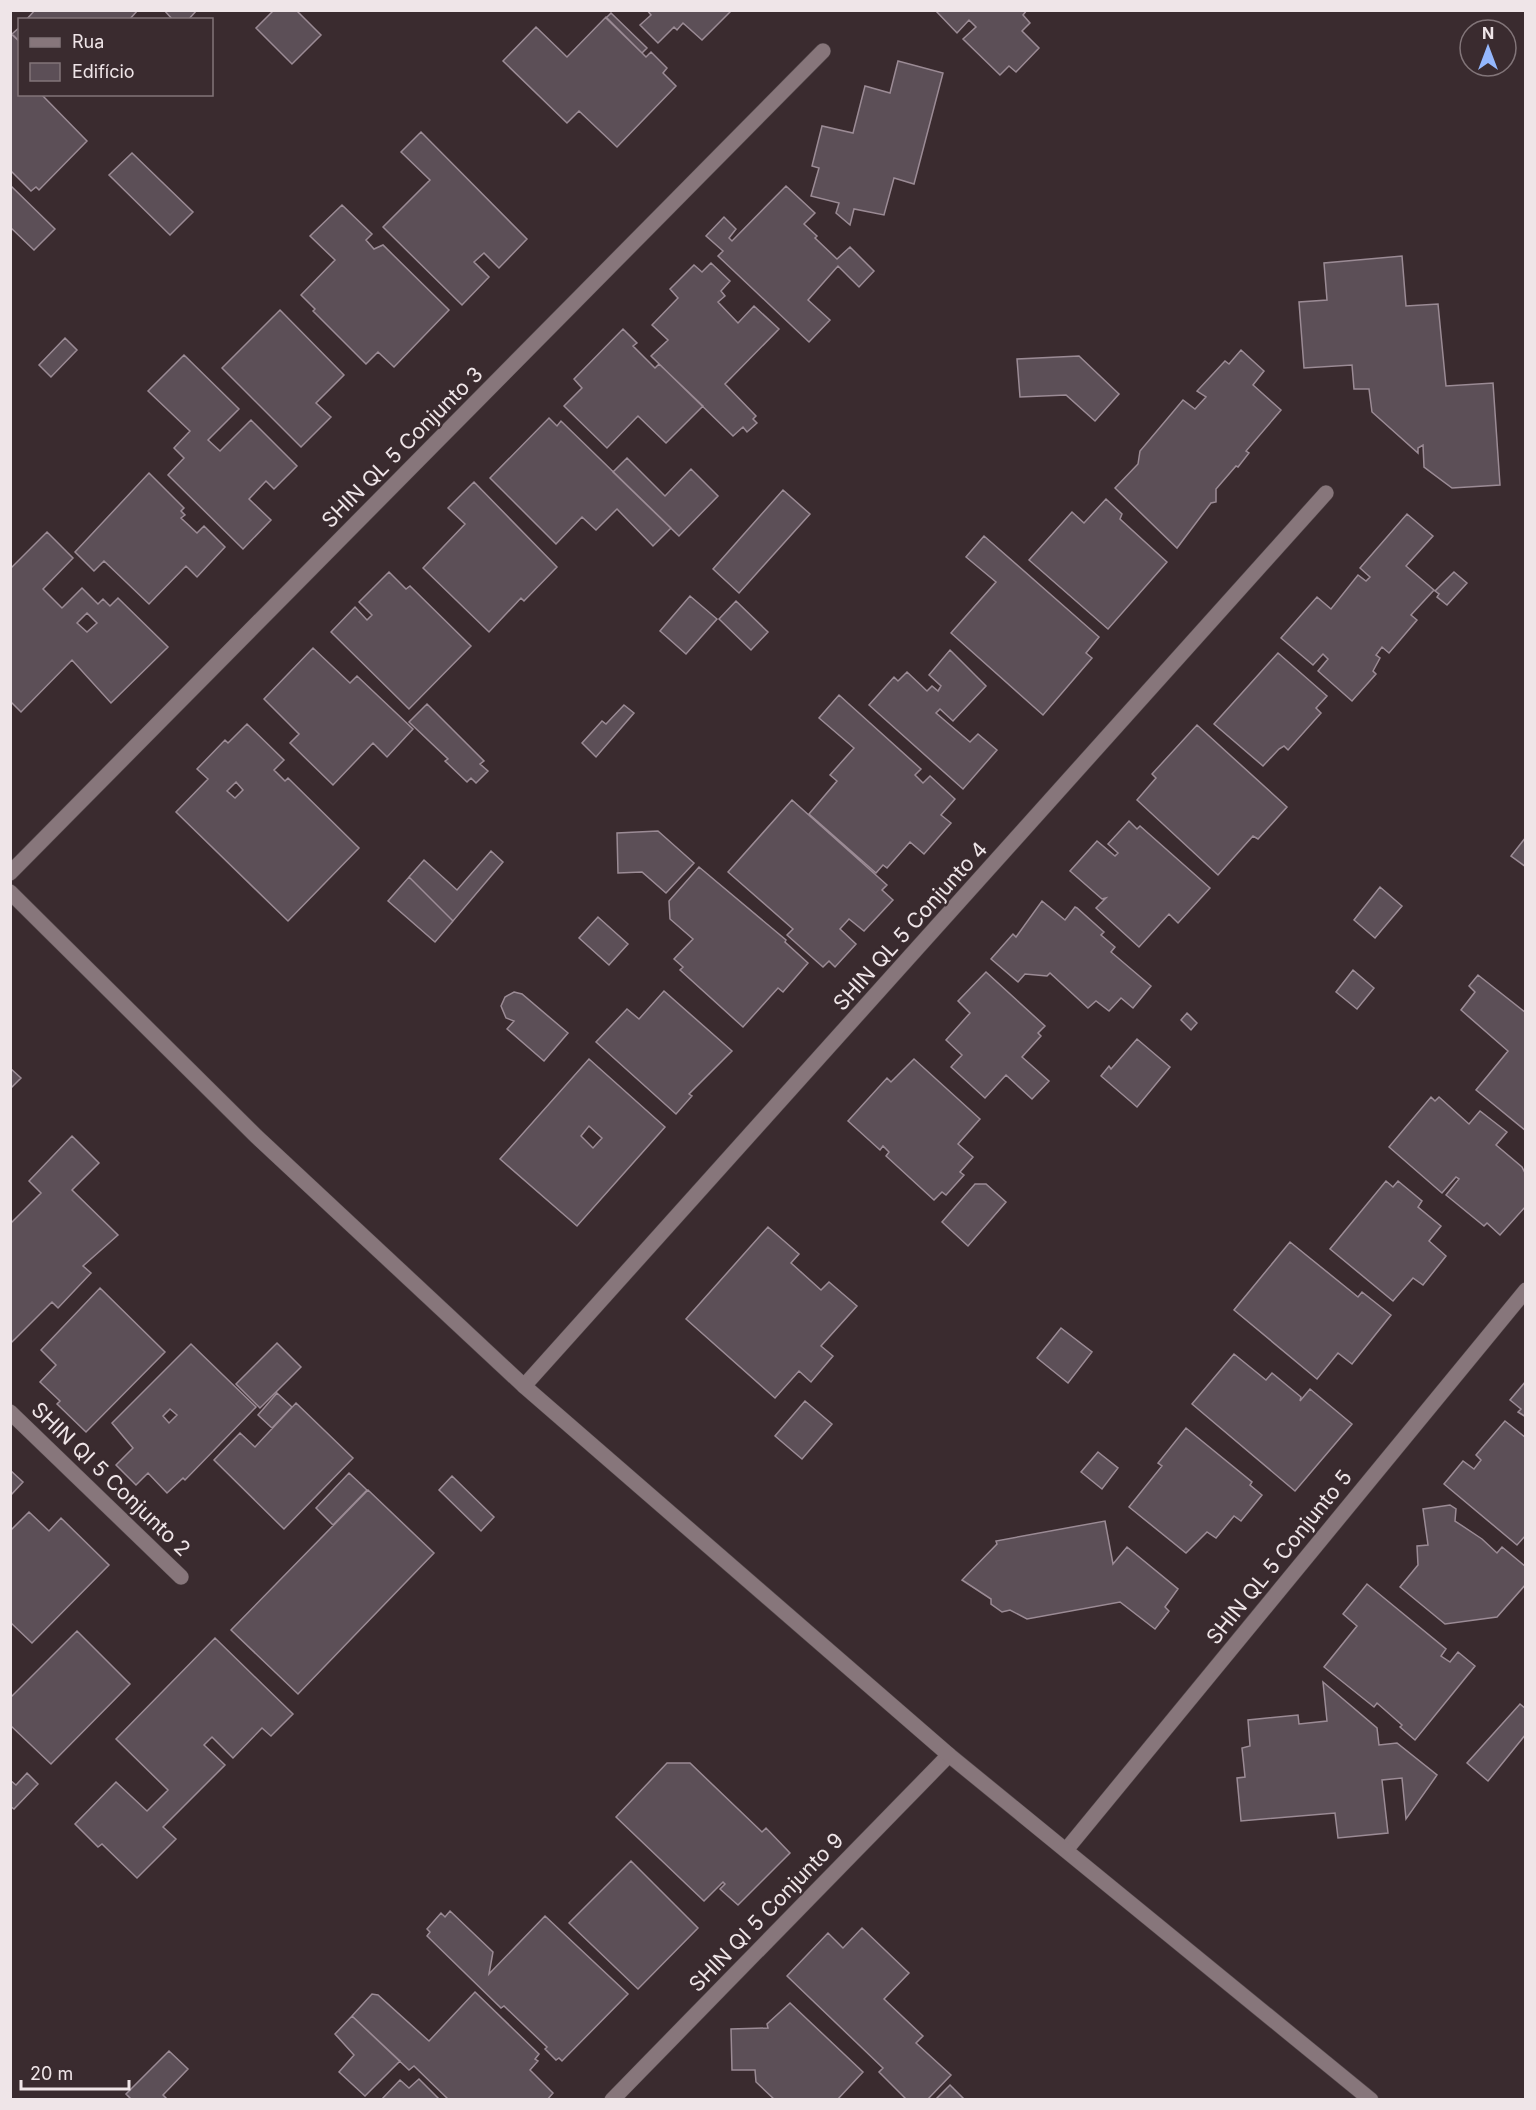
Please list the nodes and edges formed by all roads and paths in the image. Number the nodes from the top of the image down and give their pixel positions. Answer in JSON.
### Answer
{"nodes":[{"id":1,"x":823,"y":51,"type":"dead end"},
{"id":2,"x":1326,"y":493,"type":"dead end"},
{"id":3,"x":10,"y":873,"type":"edge"},
{"id":4,"x":10,"y":892,"type":"edge"},
{"id":5,"x":1526,"y":1290,"type":"edge"},
{"id":6,"x":524,"y":1386,"type":"junction"},
{"id":7,"x":10,"y":1412,"type":"edge"},
{"id":8,"x":182,"y":1577,"type":"dead end"},
{"id":9,"x":949,"y":1755,"type":"junction"},
{"id":10,"x":1066,"y":1850,"type":"junction"},
{"id":11,"x":612,"y":2100,"type":"edge"},
{"id":12,"x":1371,"y":2100,"type":"edge"}],
"edges":[{"from":1,"to":3,"type":"street","name":"SHIN QL 5 Conjunto 3"},
{"from":2,"to":6,"type":"street","name":"SHIN QL 5 Conjunto 4"},
{"from":4,"to":6,"type":"street"},
{"from":5,"to":10,"type":"street","name":"SHIN QL 5 Conjunto 5"},
{"from":6,"to":9,"type":"street"},
{"from":7,"to":8,"type":"street","name":"SHIN QI 5 Conjunto 2"},
{"from":9,"to":10,"type":"street"},
{"from":9,"to":11,"type":"street","name":"SHIN QI 5 Conjunto 9"},
{"from":10,"to":12,"type":"street"}]}
